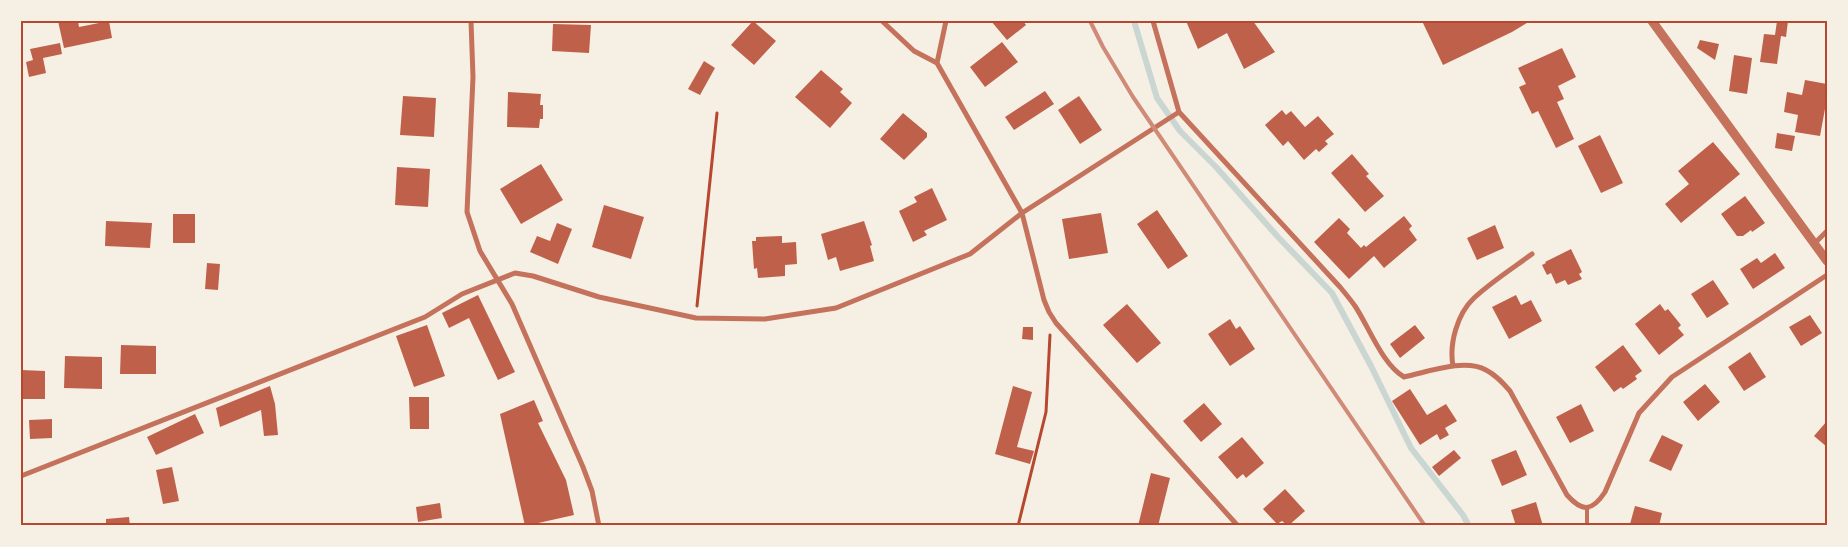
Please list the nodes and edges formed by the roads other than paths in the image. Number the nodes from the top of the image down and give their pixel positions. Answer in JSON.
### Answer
{"nodes":[{"id":1,"x":471,"y":21,"type":"edge"},
{"id":2,"x":882,"y":21,"type":"edge"},
{"id":3,"x":946,"y":21,"type":"edge"},
{"id":4,"x":1154,"y":21,"type":"edge"},
{"id":5,"x":1652,"y":21,"type":"edge"},
{"id":6,"x":937,"y":63,"type":"junction"},
{"id":7,"x":1178,"y":113,"type":"junction"},
{"id":8,"x":1022,"y":213,"type":"junction"},
{"id":9,"x":1827,"y":231,"type":"edge"},
{"id":10,"x":1814,"y":245,"type":"junction"},
{"id":11,"x":1532,"y":254,"type":"dead end"},
{"id":12,"x":1827,"y":262,"type":"edge"},
{"id":13,"x":1827,"y":275,"type":"edge"},
{"id":14,"x":498,"y":279,"type":"junction"},
{"id":15,"x":1453,"y":366,"type":"junction"},
{"id":16,"x":21,"y":476,"type":"edge"},
{"id":17,"x":1587,"y":508,"type":"junction"},
{"id":18,"x":599,"y":526,"type":"edge"},
{"id":19,"x":1238,"y":526,"type":"edge"},
{"id":20,"x":1587,"y":526,"type":"edge"}],
"edges":[{"from":1,"to":14,"type":"street"},
{"from":2,"to":6,"type":"street"},
{"from":3,"to":6,"type":"street"},
{"from":4,"to":7,"type":"street"},
{"from":5,"to":10,"type":"street"},
{"from":6,"to":8,"type":"street"},
{"from":7,"to":8,"type":"street"},
{"from":7,"to":15,"type":"street"},
{"from":8,"to":14,"type":"street"},
{"from":8,"to":19,"type":"street"},
{"from":9,"to":10,"type":"street"},
{"from":10,"to":12,"type":"street"},
{"from":11,"to":15,"type":"street"},
{"from":13,"to":17,"type":"street"},
{"from":14,"to":16,"type":"street"},
{"from":14,"to":18,"type":"street"},
{"from":15,"to":17,"type":"street"},
{"from":17,"to":20,"type":"lane"}]}
